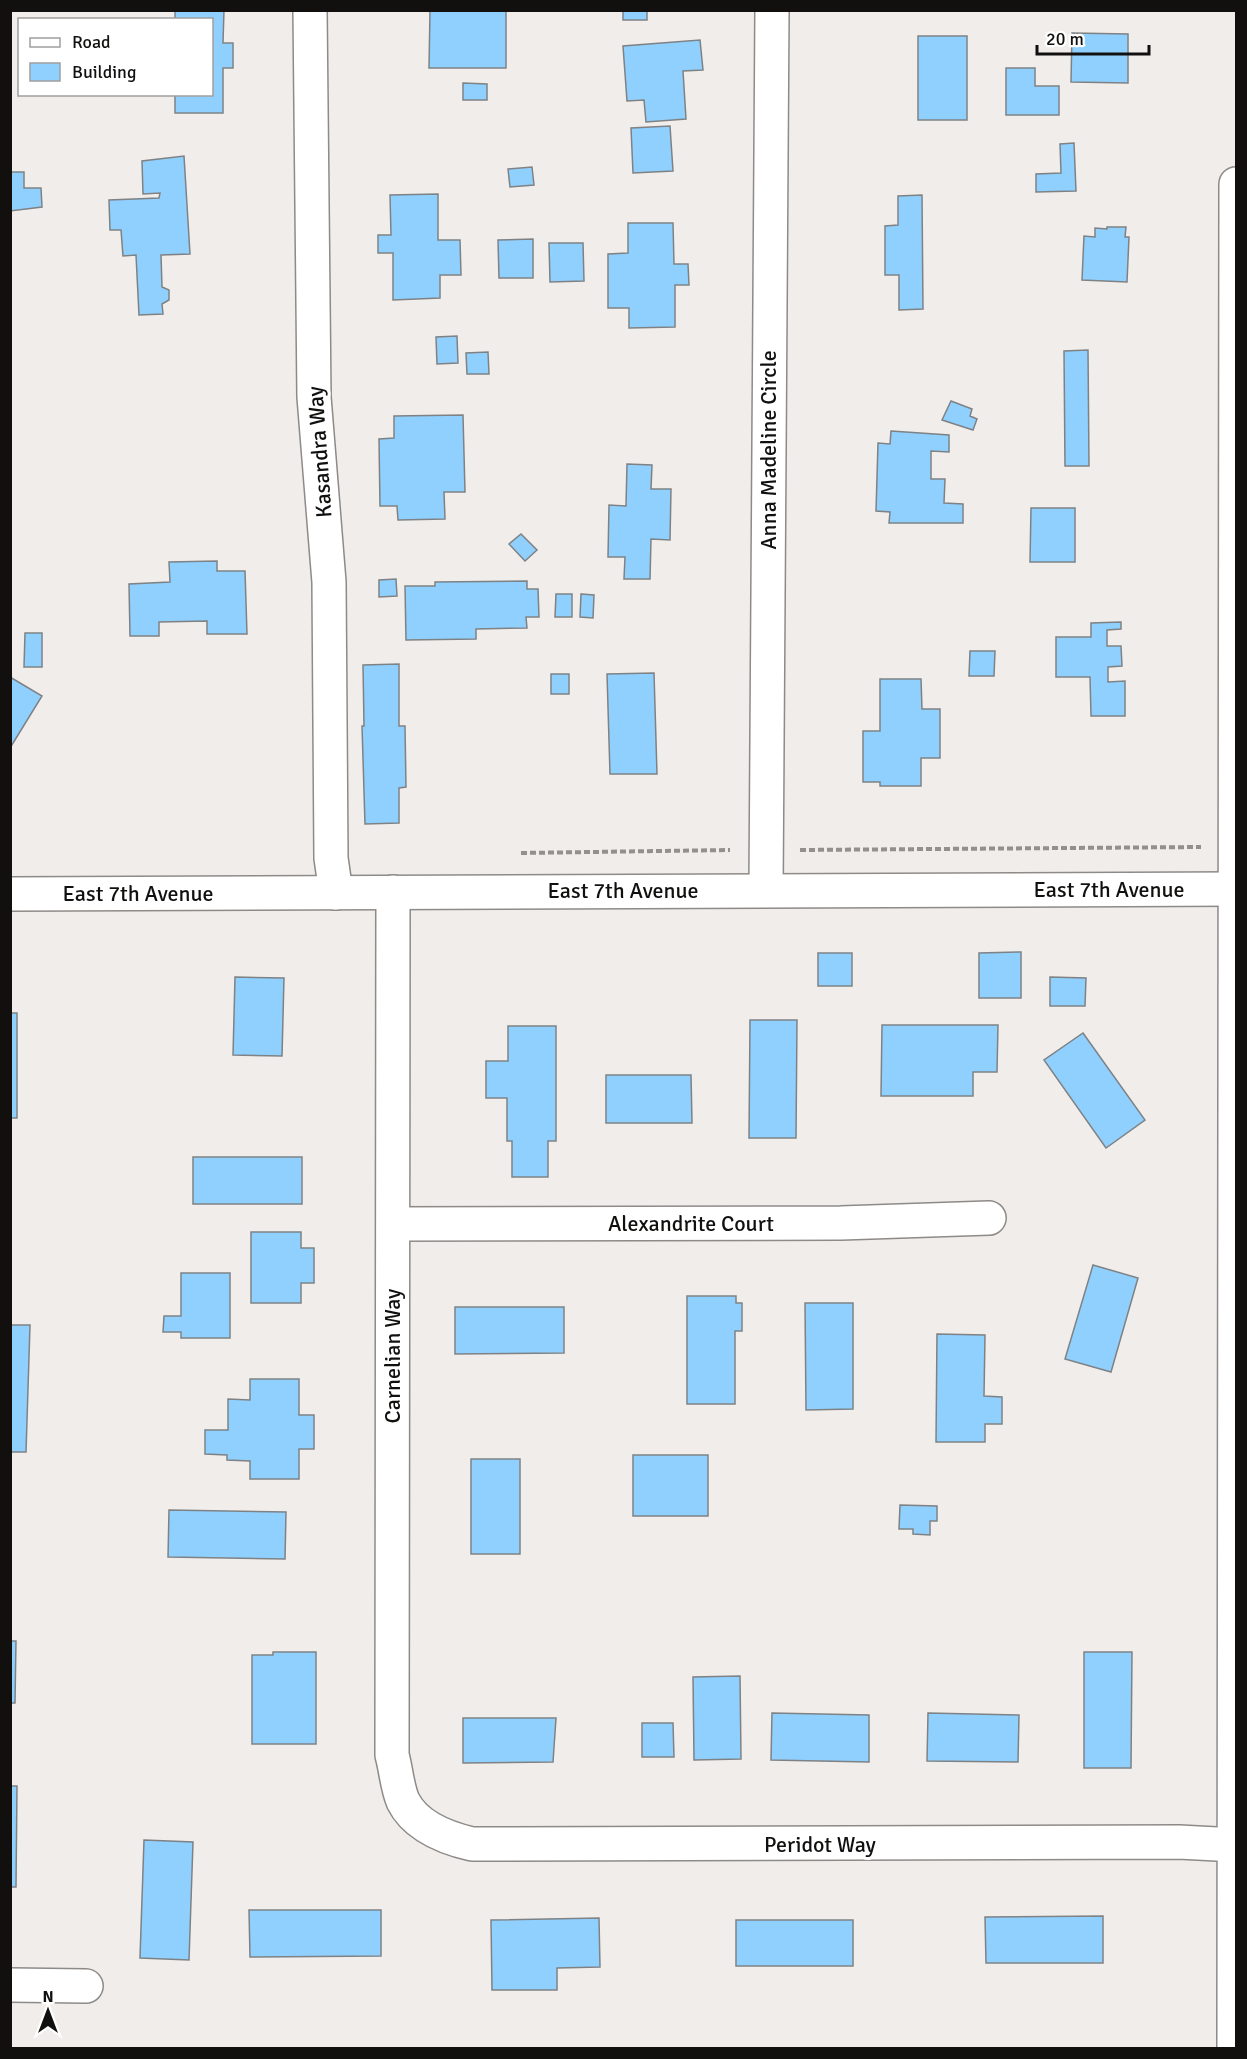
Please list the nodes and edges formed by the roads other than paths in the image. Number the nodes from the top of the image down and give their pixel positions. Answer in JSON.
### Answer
{"nodes":[{"id":1,"x":310,"y":10,"type":"edge"},
{"id":2,"x":771,"y":10,"type":"edge"},
{"id":3,"x":1236,"y":184,"type":"edge"},
{"id":4,"x":1236,"y":847,"type":"edge"},
{"id":5,"x":1236,"y":889,"type":"edge"},
{"id":6,"x":766,"y":890,"type":"junction"},
{"id":7,"x":393,"y":892,"type":"junction"},
{"id":8,"x":336,"y":893,"type":"junction"},
{"id":9,"x":10,"y":894,"type":"edge"},
{"id":10,"x":988,"y":1218,"type":"dead end"},
{"id":11,"x":393,"y":1224,"type":"junction"},
{"id":12,"x":414,"y":1814,"type":"joint"},
{"id":13,"x":1235,"y":1845,"type":"edge"},
{"id":14,"x":10,"y":1985,"type":"edge"},
{"id":15,"x":86,"y":1986,"type":"dead end"},
{"id":16,"x":1234,"y":2049,"type":"edge"}],
"edges":[{"from":1,"to":8,"type":"street","name":"Kasandra Way"},
{"from":2,"to":6,"type":"street","name":"Anna Madeline Circle"},
{"from":3,"to":4,"type":"street"},
{"from":4,"to":5,"type":"street"},
{"from":5,"to":6,"type":"street","name":"East 7th Avenue"},
{"from":5,"to":13,"type":"street"},
{"from":6,"to":7,"type":"street","name":"East 7th Avenue"},
{"from":7,"to":8,"type":"street","name":"East 7th Avenue"},
{"from":7,"to":11,"type":"street","name":"Carnelian Way"},
{"from":8,"to":9,"type":"street","name":"East 7th Avenue"},
{"from":10,"to":11,"type":"street","name":"Alexandrite Court"},
{"from":11,"to":12,"type":"street","name":"Carnelian Way"},
{"from":12,"to":13,"type":"street","name":"Peridot Way"},
{"from":13,"to":16,"type":"street"},
{"from":14,"to":15,"type":"street"}]}
